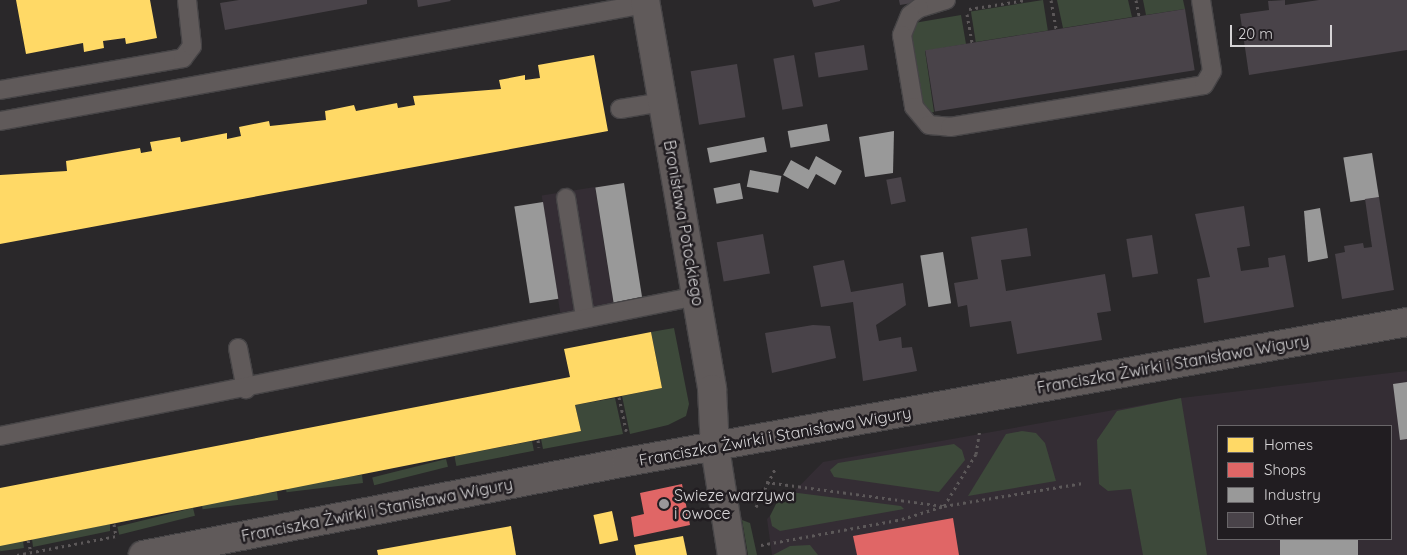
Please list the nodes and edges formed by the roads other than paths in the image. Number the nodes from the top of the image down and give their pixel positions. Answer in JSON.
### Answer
{"nodes":[{"id":1,"x":187,"y":0,"type":"edge"},
{"id":2,"x":946,"y":0,"type":"edge"},
{"id":3,"x":1201,"y":0,"type":"edge"},
{"id":4,"x":645,"y":2,"type":"edge"},
{"id":5,"x":0,"y":90,"type":"edge"},
{"id":6,"x":663,"y":102,"type":"junction"},
{"id":7,"x":620,"y":109,"type":"dead end"},
{"id":8,"x":0,"y":120,"type":"edge"},
{"id":9,"x":566,"y":198,"type":"dead end"},
{"id":10,"x":698,"y":296,"type":"junction"},
{"id":11,"x":585,"y":317,"type":"junction"},
{"id":12,"x":1407,"y":322,"type":"edge"},
{"id":13,"x":238,"y":348,"type":"dead end"},
{"id":14,"x":246,"y":389,"type":"junction"},
{"id":15,"x":0,"y":436,"type":"edge"},
{"id":16,"x":715,"y":448,"type":"junction"},
{"id":17,"x":143,"y":555,"type":"edge"},
{"id":18,"x":732,"y":555,"type":"edge"}],
"edges":[{"from":1,"to":5,"type":"lane"},
{"from":2,"to":3,"type":"lane"},
{"from":4,"to":6,"type":"street","name":"Bronisława Potockiego"},
{"from":4,"to":8,"type":"lane"},
{"from":6,"to":7,"type":"lane"},
{"from":6,"to":10,"type":"street","name":"Bronisława Potockiego"},
{"from":9,"to":11,"type":"lane"},
{"from":10,"to":11,"type":"lane"},
{"from":10,"to":16,"type":"street","name":"Bronisława Potockiego"},
{"from":11,"to":14,"type":"lane"},
{"from":12,"to":16,"type":"street","name":"Franciszka Żwirki i Stanisława Wigury"},
{"from":13,"to":14,"type":"lane"},
{"from":14,"to":15,"type":"lane"},
{"from":16,"to":17,"type":"street","name":"Franciszka Żwirki i Stanisława Wigury"},
{"from":16,"to":18,"type":"street","name":"Bronisława Potockiego"}]}
